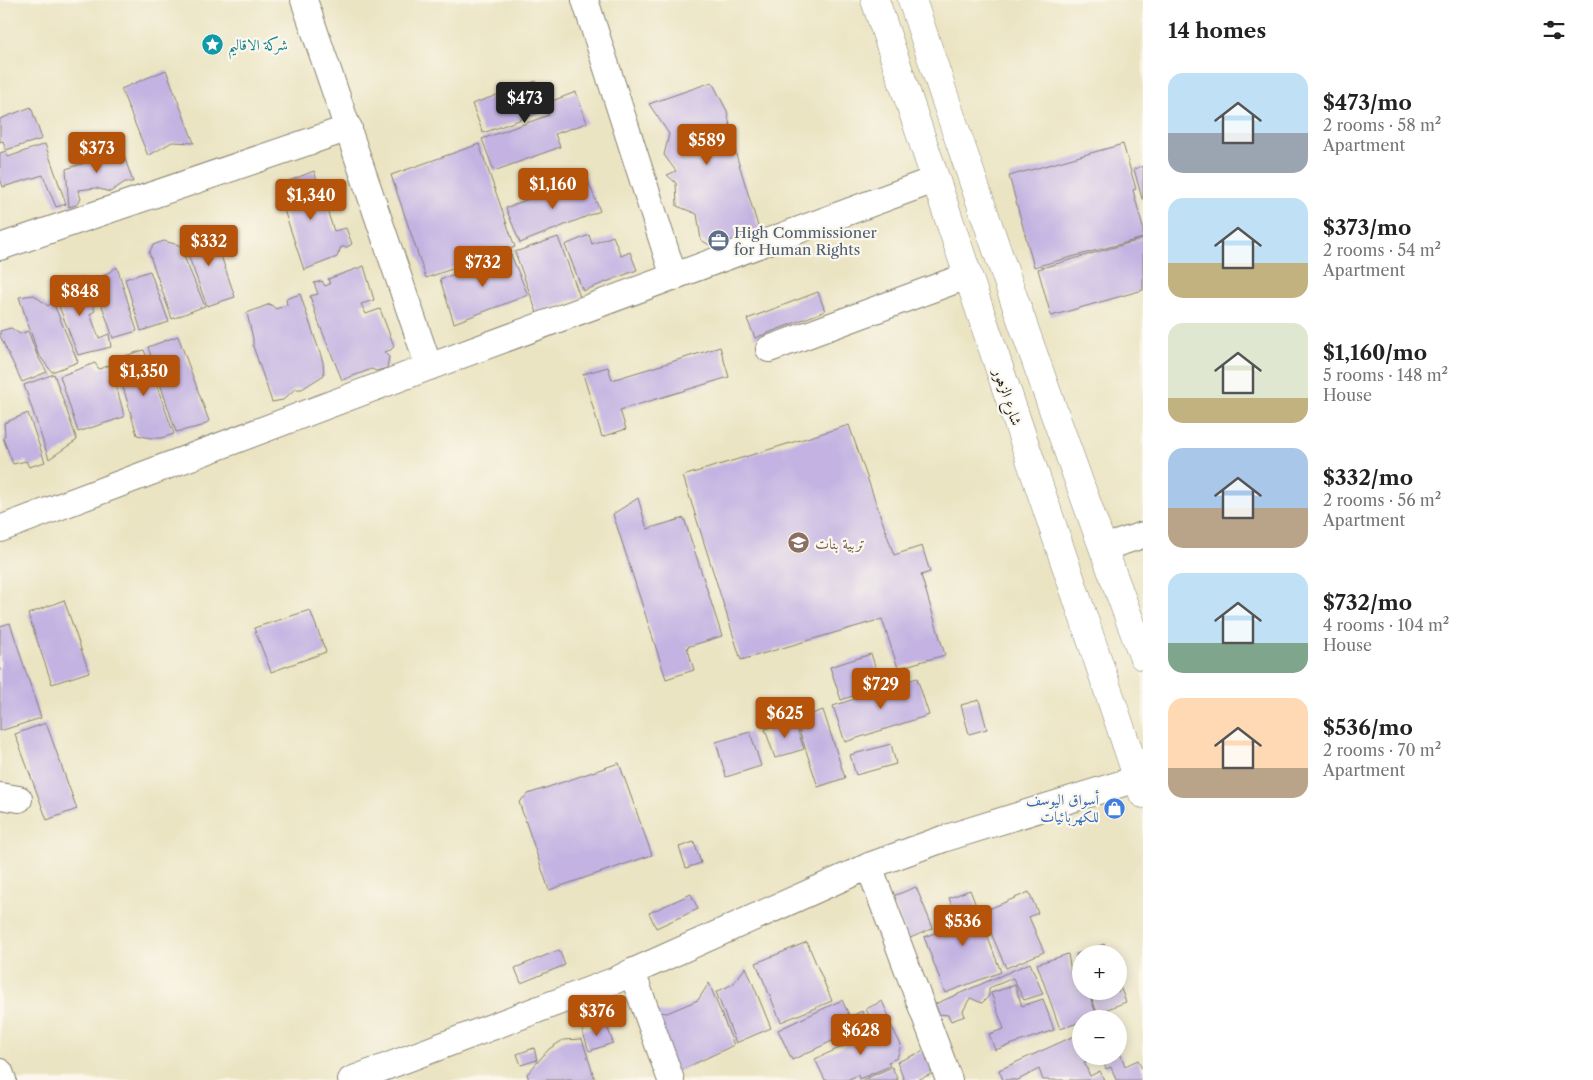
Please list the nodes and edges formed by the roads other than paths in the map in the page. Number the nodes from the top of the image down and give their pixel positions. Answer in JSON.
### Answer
{"nodes":[{"id":1,"x":304,"y":0,"type":"edge"},
{"id":2,"x":585,"y":0,"type":"edge"},
{"id":3,"x":875,"y":0,"type":"edge"},
{"id":4,"x":915,"y":1,"type":"edge"},
{"id":5,"x":349,"y":128,"type":"junction"},
{"id":6,"x":934,"y":180,"type":"junction"},
{"id":7,"x":0,"y":246,"type":"edge"},
{"id":8,"x":967,"y":276,"type":"junction"},
{"id":9,"x":674,"y":277,"type":"junction"},
{"id":10,"x":768,"y":349,"type":"dead end"},
{"id":11,"x":429,"y":367,"type":"junction"},
{"id":12,"x":0,"y":529,"type":"edge"},
{"id":13,"x":1143,"y":535,"type":"edge"},
{"id":14,"x":1103,"y":548,"type":"junction"},
{"id":15,"x":1143,"y":656,"type":"edge"},
{"id":16,"x":1141,"y":783,"type":"edge"},
{"id":17,"x":869,"y":866,"type":"junction"},
{"id":18,"x":632,"y":972,"type":"junction"},
{"id":19,"x":0,"y":1072,"type":"edge"},
{"id":20,"x":3,"y":1080,"type":"edge"},
{"id":21,"x":351,"y":1080,"type":"edge"},
{"id":22,"x":671,"y":1080,"type":"edge"},
{"id":23,"x":949,"y":1080,"type":"edge"}],
"edges":[{"from":1,"to":5,"type":"street"},
{"from":2,"to":9,"type":"street"},
{"from":3,"to":6,"type":"main road","name":"شارع الزهور"},
{"from":4,"to":14,"type":"main road"},
{"from":5,"to":7,"type":"street"},
{"from":5,"to":11,"type":"street"},
{"from":6,"to":8,"type":"main road","name":"شارع الزهور"},
{"from":6,"to":9,"type":"street"},
{"from":8,"to":10,"type":"street"},
{"from":8,"to":16,"type":"main road","name":"شارع الزهور"},
{"from":9,"to":11,"type":"street"},
{"from":11,"to":12,"type":"street"},
{"from":13,"to":14,"type":"street"},
{"from":14,"to":15,"type":"main road"},
{"from":16,"to":17,"type":"street"},
{"from":17,"to":18,"type":"street"},
{"from":17,"to":23,"type":"street"},
{"from":18,"to":21,"type":"street"},
{"from":18,"to":22,"type":"street"},
{"from":19,"to":20,"type":"street"}]}
